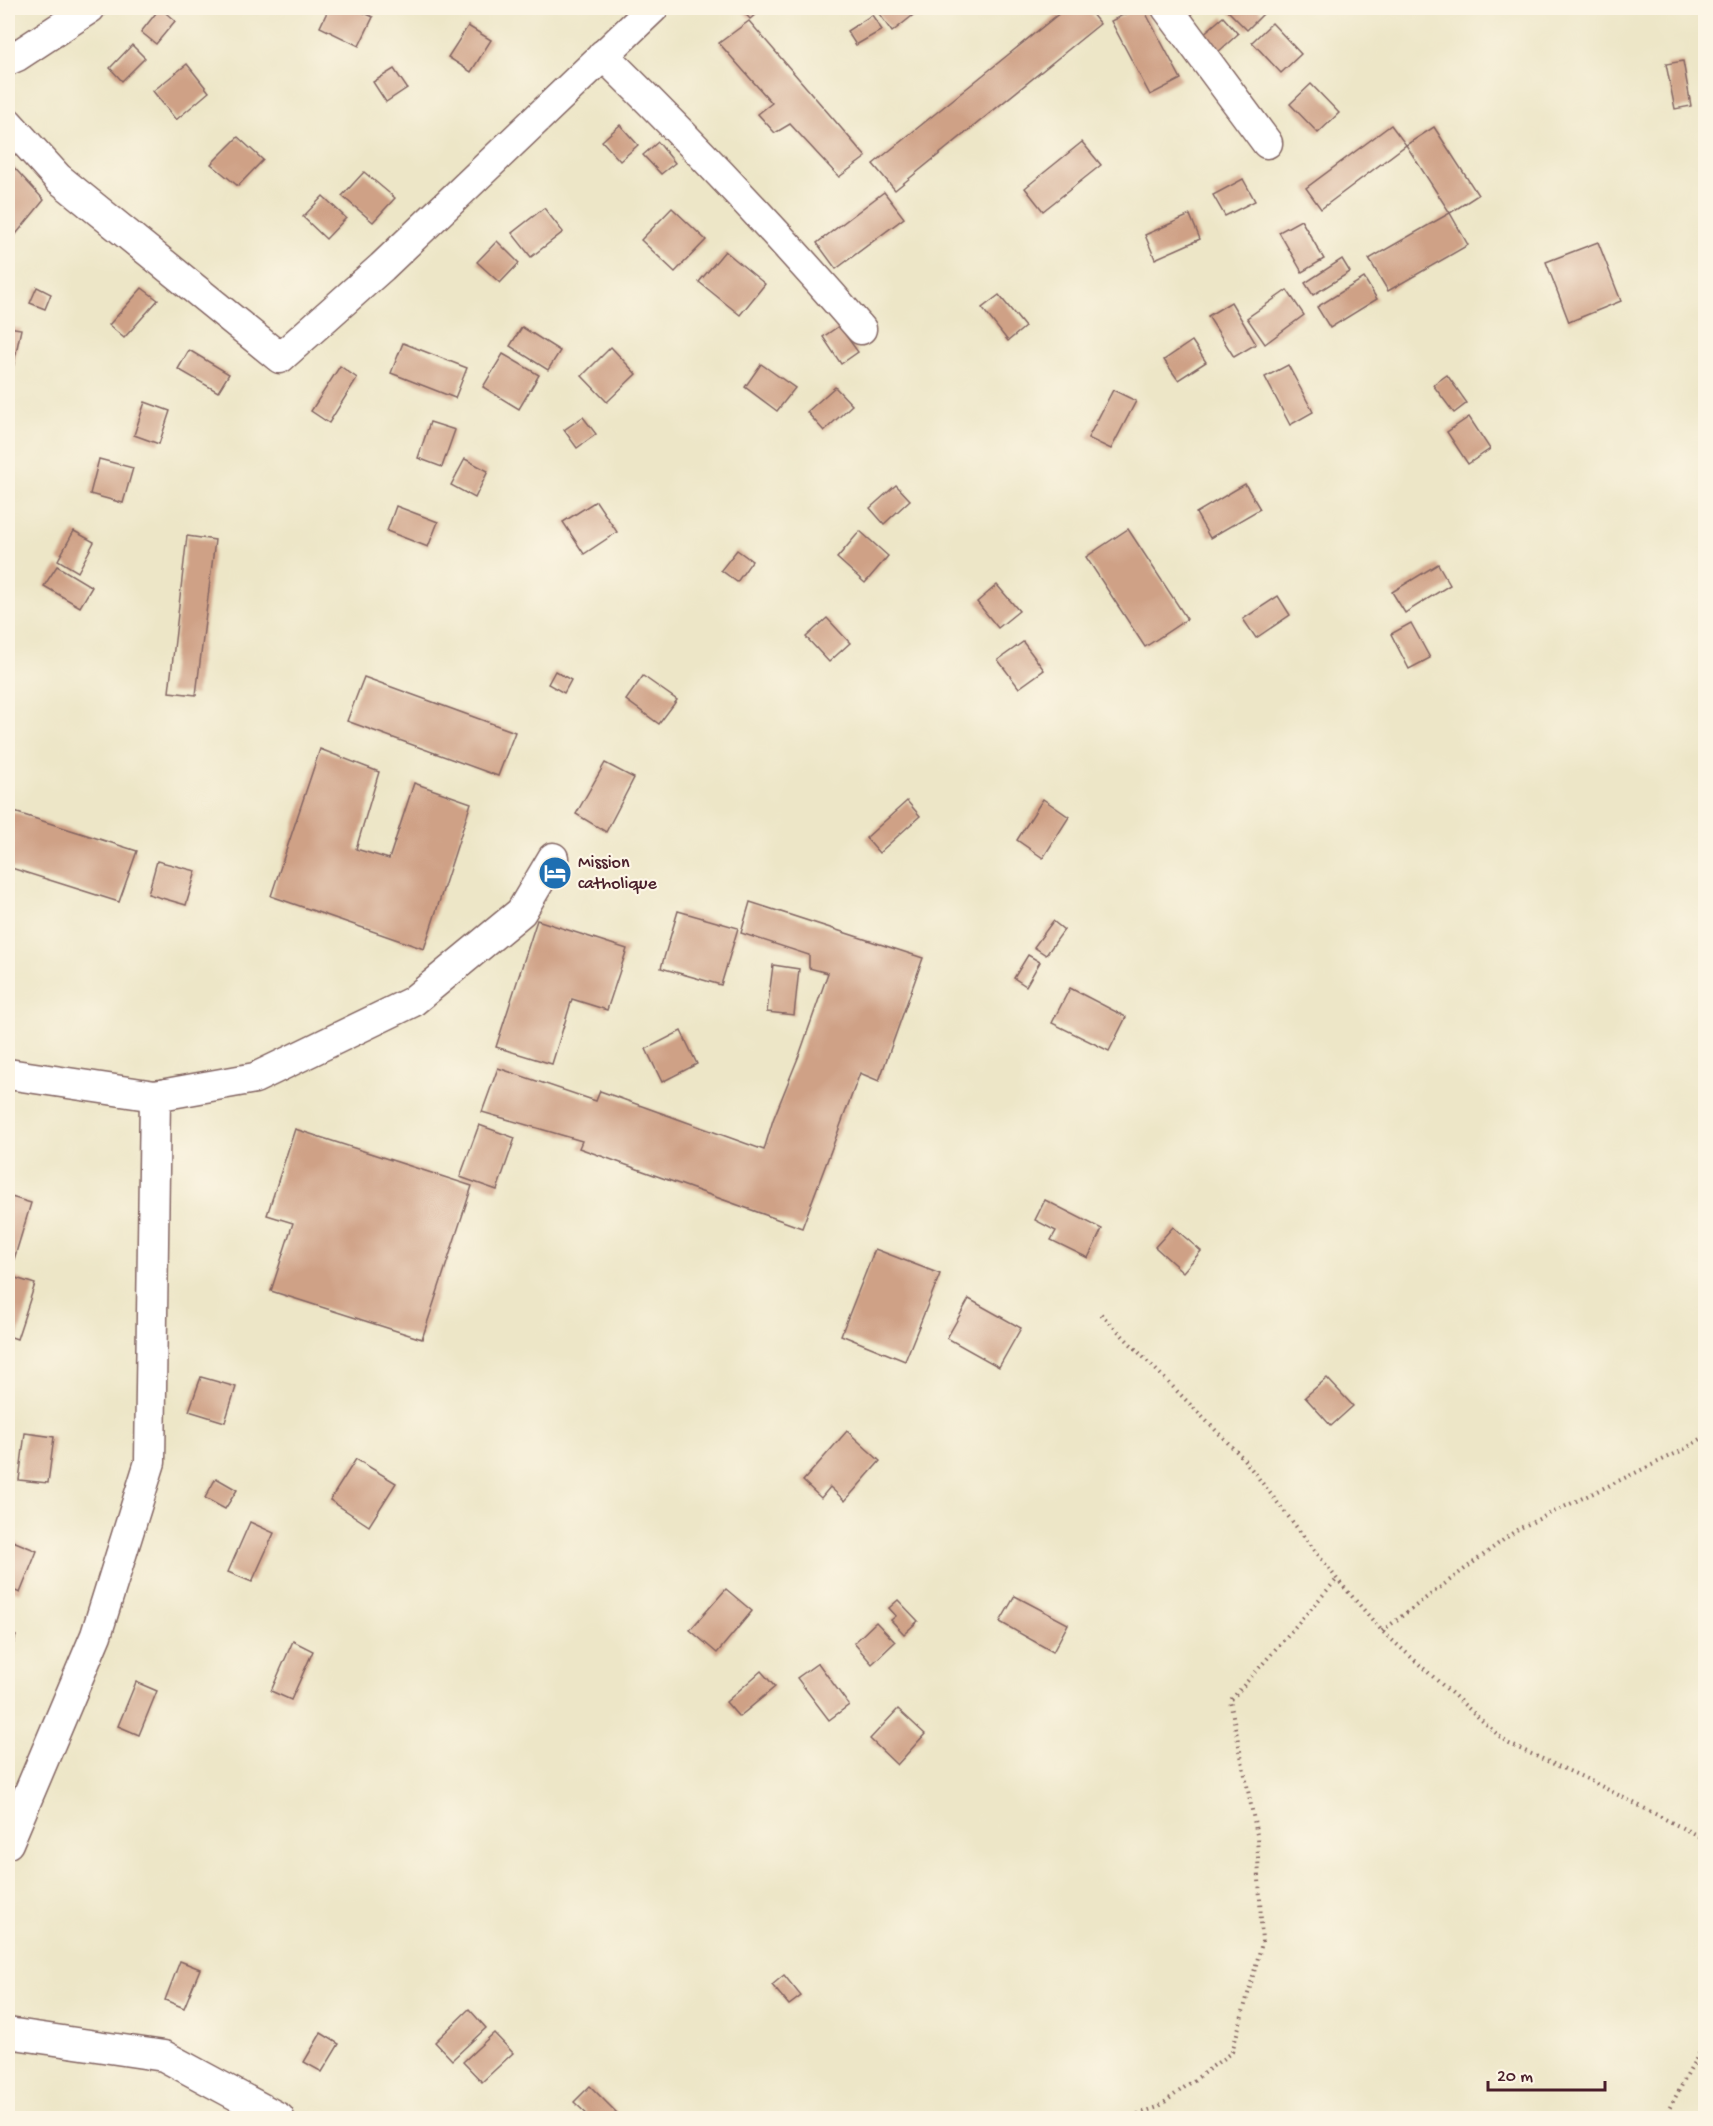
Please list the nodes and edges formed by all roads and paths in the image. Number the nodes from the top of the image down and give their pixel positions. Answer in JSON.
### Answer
{"nodes":[{"id":1,"x":90,"y":8,"type":"edge"},
{"id":2,"x":652,"y":8,"type":"edge"},
{"id":3,"x":1167,"y":8,"type":"edge"},
{"id":4,"x":603,"y":55,"type":"junction"},
{"id":5,"x":8,"y":60,"type":"edge"},
{"id":6,"x":8,"y":123,"type":"edge"},
{"id":7,"x":1267,"y":143,"type":"dead end"},
{"id":8,"x":861,"y":329,"type":"dead end"},
{"id":9,"x":553,"y":858,"type":"dead end"},
{"id":10,"x":8,"y":1074,"type":"edge"},
{"id":11,"x":155,"y":1096,"type":"junction"},
{"id":12,"x":1101,"y":1314,"type":"dead end"},
{"id":13,"x":1706,"y":1436,"type":"edge"},
{"id":14,"x":1336,"y":1579,"type":"junction"},
{"id":15,"x":1382,"y":1631,"type":"junction"},
{"id":16,"x":1706,"y":1840,"type":"edge"},
{"id":17,"x":8,"y":1843,"type":"edge"},
{"id":18,"x":8,"y":2033,"type":"edge"},
{"id":19,"x":1706,"y":2042,"type":"edge"},
{"id":20,"x":279,"y":2118,"type":"edge"},
{"id":21,"x":1126,"y":2118,"type":"edge"},
{"id":22,"x":1664,"y":2118,"type":"edge"}],
"edges":[{"from":1,"to":5,"type":"street"},
{"from":2,"to":4,"type":"street"},
{"from":3,"to":7,"type":"street"},
{"from":4,"to":6,"type":"street"},
{"from":4,"to":8,"type":"street"},
{"from":9,"to":11,"type":"street"},
{"from":10,"to":11,"type":"street"},
{"from":11,"to":17,"type":"street"},
{"from":12,"to":14,"type":"path"},
{"from":13,"to":15,"type":"path"},
{"from":14,"to":15,"type":"path"},
{"from":14,"to":21,"type":"path"},
{"from":15,"to":16,"type":"path"},
{"from":18,"to":20,"type":"street"},
{"from":19,"to":22,"type":"path"}]}
